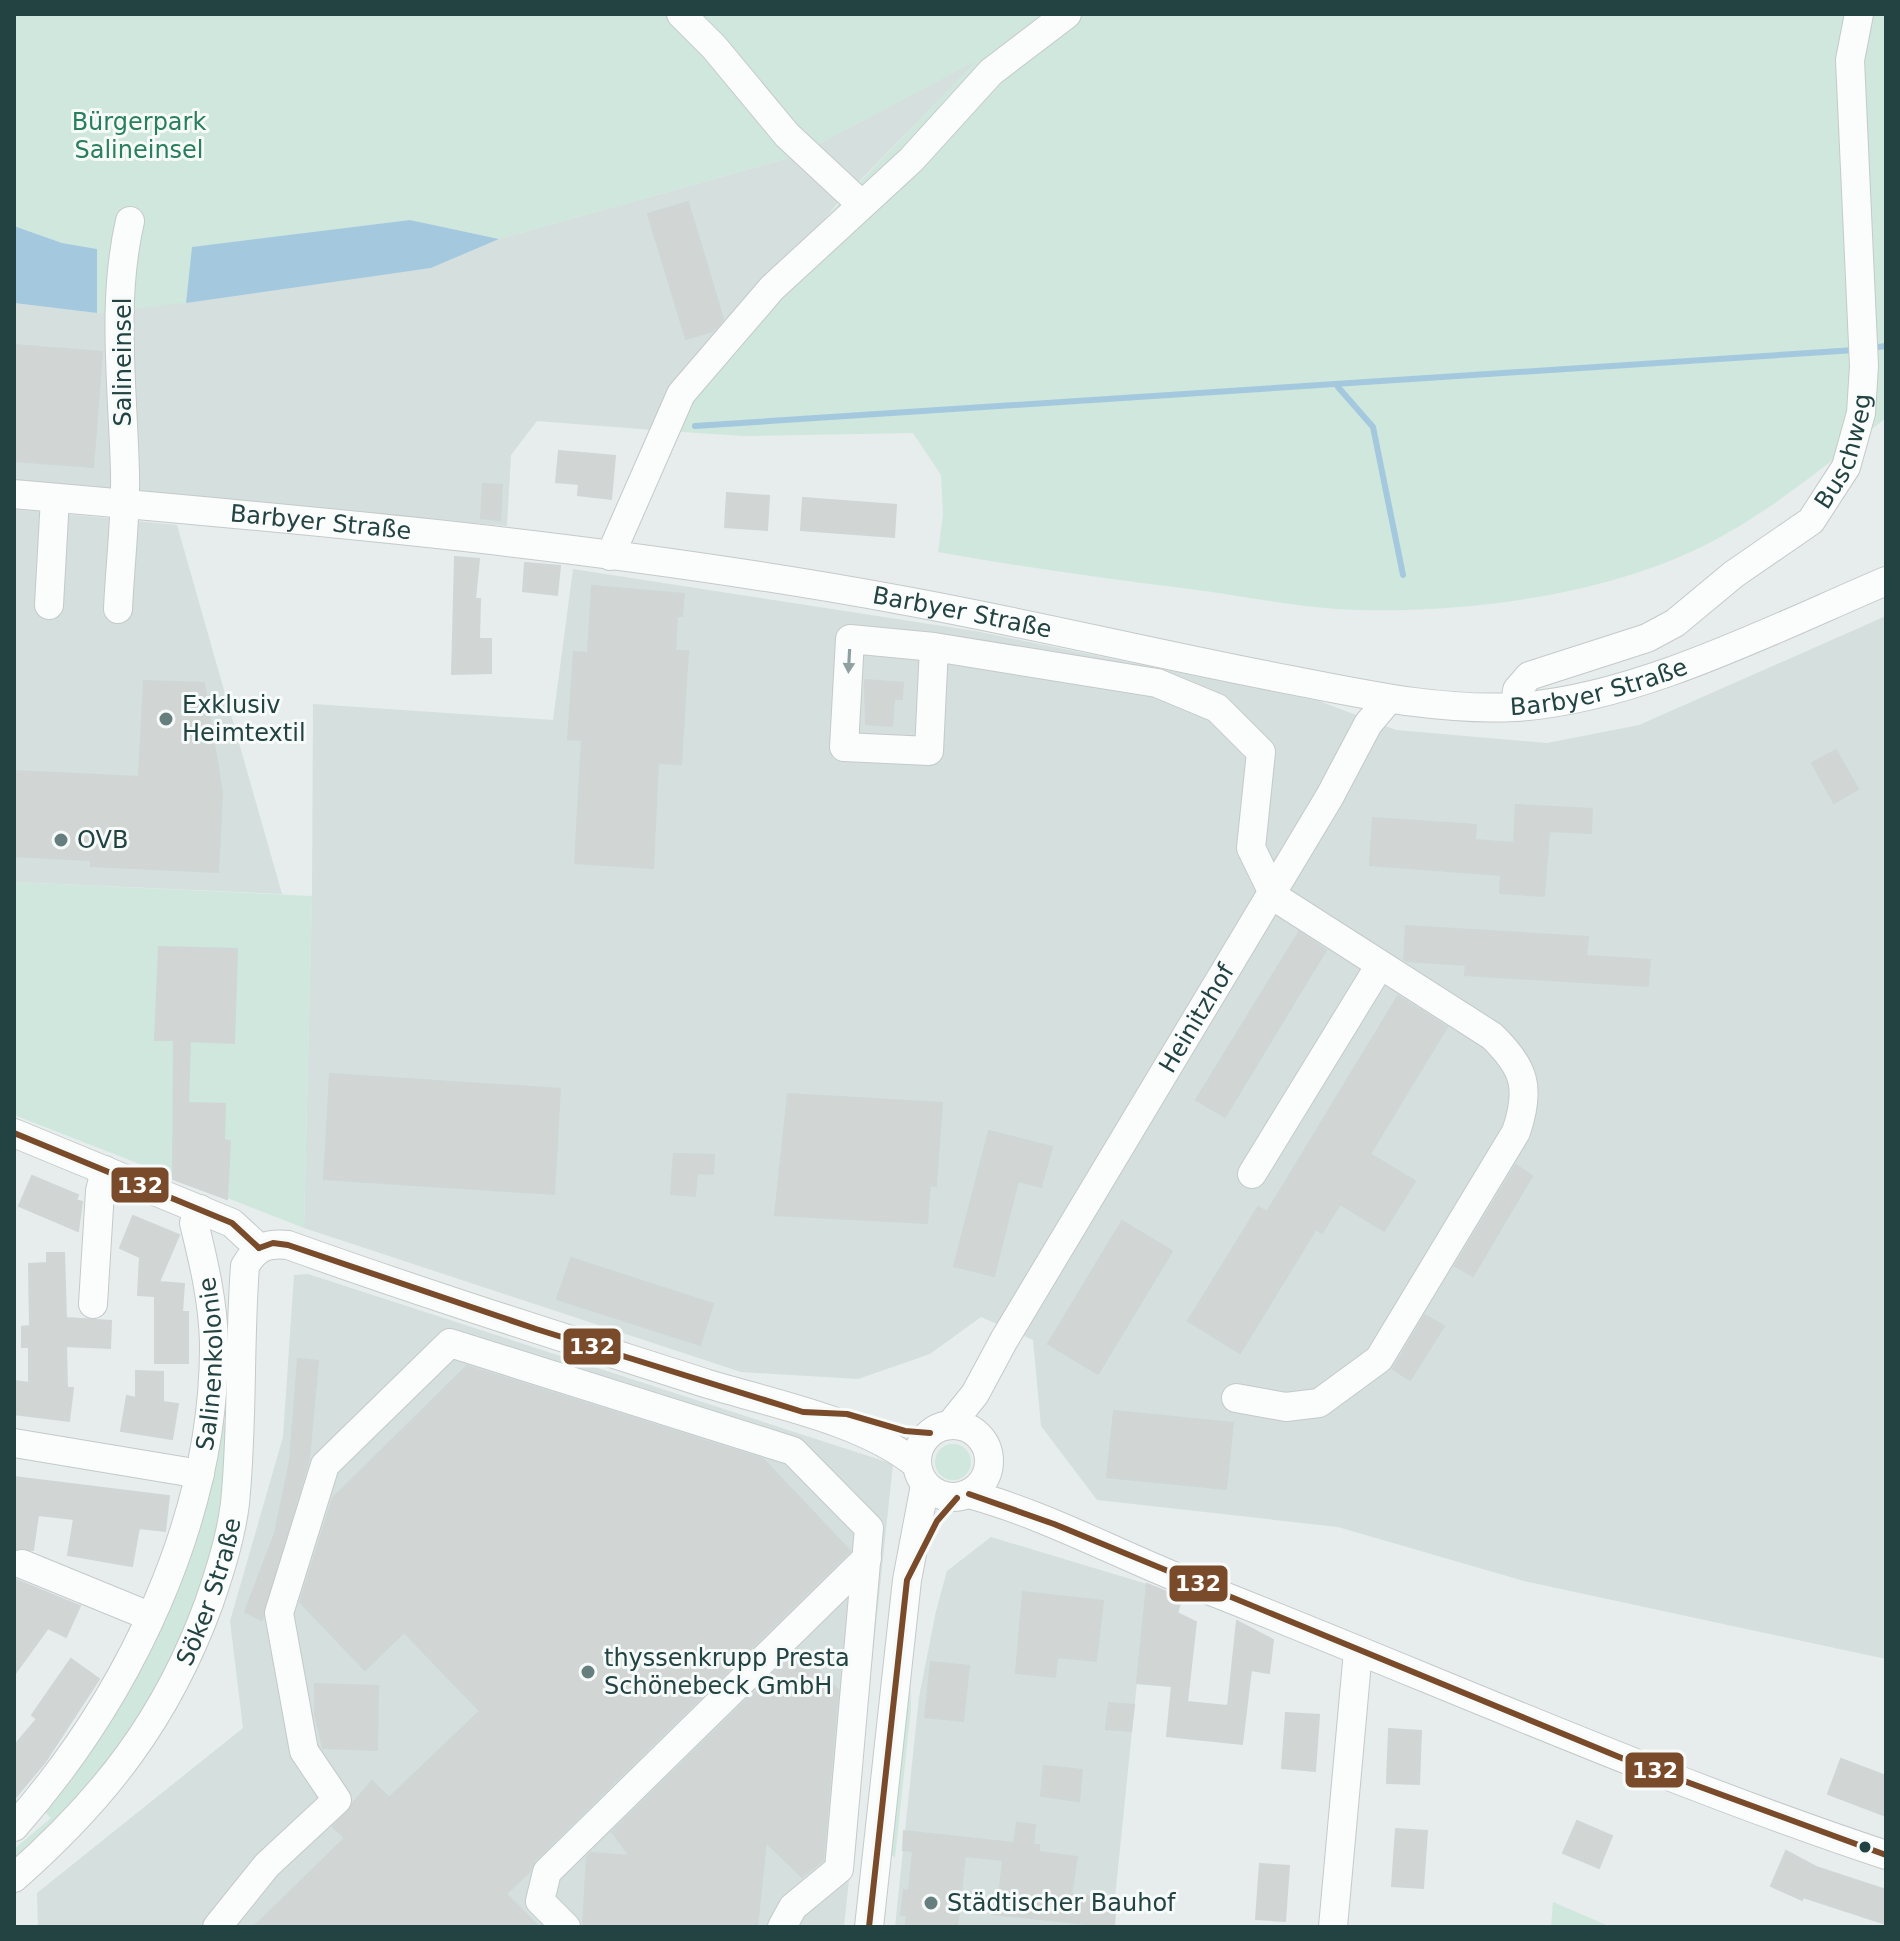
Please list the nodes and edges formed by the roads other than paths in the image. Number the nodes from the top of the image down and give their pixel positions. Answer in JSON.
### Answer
{"nodes":[{"id":1,"x":681,"y":14,"type":"edge"},
{"id":2,"x":1067,"y":14,"type":"edge"},
{"id":3,"x":1859,"y":14,"type":"edge"},
{"id":4,"x":862,"y":205,"type":"junction"},
{"id":5,"x":130,"y":221,"type":"dead end"},
{"id":6,"x":14,"y":494,"type":"edge"},
{"id":7,"x":55,"y":498,"type":"junction"},
{"id":8,"x":123,"y":504,"type":"junction"},
{"id":9,"x":610,"y":556,"type":"junction"},
{"id":10,"x":1886,"y":581,"type":"edge"},
{"id":11,"x":49,"y":605,"type":"dead end"},
{"id":12,"x":118,"y":609,"type":"dead end"},
{"id":13,"x":934,"y":647,"type":"junction"},
{"id":14,"x":1389,"y":699,"type":"junction"},
{"id":15,"x":1515,"y":707,"type":"junction"},
{"id":16,"x":1272,"y":891,"type":"junction"},
{"id":17,"x":1380,"y":965,"type":"junction"},
{"id":18,"x":14,"y":1133,"type":"edge"},
{"id":19,"x":105,"y":1170,"type":"junction"},
{"id":20,"x":1252,"y":1174,"type":"dead end"},
{"id":21,"x":200,"y":1209,"type":"junction"},
{"id":22,"x":259,"y":1248,"type":"junction"},
{"id":23,"x":93,"y":1304,"type":"dead end"},
{"id":24,"x":1004,"y":1340,"type":"junction"},
{"id":25,"x":1236,"y":1398,"type":"dead end"},
{"id":26,"x":803,"y":1412,"type":"junction"},
{"id":27,"x":940,"y":1429,"type":"junction"},
{"id":28,"x":14,"y":1443,"type":"edge"},
{"id":29,"x":986,"y":1453,"type":"junction"},
{"id":30,"x":200,"y":1474,"type":"junction"},
{"id":31,"x":920,"y":1475,"type":"junction"},
{"id":32,"x":963,"y":1496,"type":"junction"},
{"id":33,"x":1073,"y":1534,"type":"junction"},
{"id":34,"x":867,"y":1558,"type":"junction"},
{"id":35,"x":22,"y":1564,"type":"dead end"},
{"id":36,"x":907,"y":1580,"type":"junction"},
{"id":37,"x":149,"y":1616,"type":"junction"},
{"id":38,"x":1358,"y":1651,"type":"junction"},
{"id":39,"x":14,"y":1827,"type":"edge"},
{"id":40,"x":1886,"y":1855,"type":"edge"},
{"id":41,"x":14,"y":1878,"type":"edge"},
{"id":42,"x":217,"y":1927,"type":"edge"},
{"id":43,"x":566,"y":1927,"type":"edge"},
{"id":44,"x":782,"y":1927,"type":"edge"},
{"id":45,"x":869,"y":1927,"type":"edge"},
{"id":46,"x":1333,"y":1927,"type":"edge"}],
"edges":[{"from":1,"to":4,"type":"street"},
{"from":2,"to":4,"type":"street"},
{"from":3,"to":15,"type":"street","name":"Buschweg"},
{"from":4,"to":9,"type":"street"},
{"from":5,"to":8,"type":"street","name":"Salineinsel"},
{"from":6,"to":7,"type":"street","name":"Barbyer Straße"},
{"from":7,"to":8,"type":"street","name":"Barbyer Straße"},
{"from":7,"to":11,"type":"street"},
{"from":8,"to":9,"type":"street","name":"Barbyer Straße"},
{"from":8,"to":12,"type":"street","name":"Salineinsel"},
{"from":9,"to":14,"type":"street","name":"Barbyer Straße"},
{"from":10,"to":15,"type":"street","name":"Barbyer Straße"},
{"from":13,"to":13,"type":"street","one_way":true},
{"from":13,"to":16,"type":"street"},
{"from":14,"to":15,"type":"street","name":"Barbyer Straße"},
{"from":14,"to":16,"type":"street","name":"Heinitzhof"},
{"from":16,"to":17,"type":"street"},
{"from":16,"to":24,"type":"street","name":"Heinitzhof"},
{"from":17,"to":20,"type":"street"},
{"from":17,"to":25,"type":"street"},
{"from":18,"to":19,"type":"street"},
{"from":19,"to":21,"type":"street"},
{"from":19,"to":23,"type":"street"},
{"from":21,"to":22,"type":"street"},
{"from":21,"to":30,"type":"street","name":"Salinenkolonie"},
{"from":22,"to":26,"type":"street"},
{"from":22,"to":41,"type":"street","name":"Söker Straße"},
{"from":24,"to":27,"type":"street","name":"Heinitzhof"},
{"from":24,"to":29,"type":"street","name":"Heinitzhof"},
{"from":26,"to":27,"type":"street"},
{"from":26,"to":31,"type":"street"},
{"from":27,"to":29,"type":"street"},
{"from":27,"to":31,"type":"street"},
{"from":28,"to":30,"type":"street","name":"Salinenkolonie"},
{"from":29,"to":32,"type":"street"},
{"from":29,"to":33,"type":"street"},
{"from":30,"to":37,"type":"street","name":"Salinenkolonie"},
{"from":31,"to":32,"type":"street"},
{"from":31,"to":36,"type":"street"},
{"from":32,"to":33,"type":"street"},
{"from":32,"to":36,"type":"street"},
{"from":33,"to":38,"type":"street"},
{"from":34,"to":42,"type":"street"},
{"from":34,"to":43,"type":"street"},
{"from":34,"to":44,"type":"street"},
{"from":35,"to":37,"type":"street"},
{"from":36,"to":45,"type":"street"},
{"from":37,"to":39,"type":"street","name":"Salinenkolonie"},
{"from":38,"to":40,"type":"street"},
{"from":38,"to":46,"type":"street"}]}
